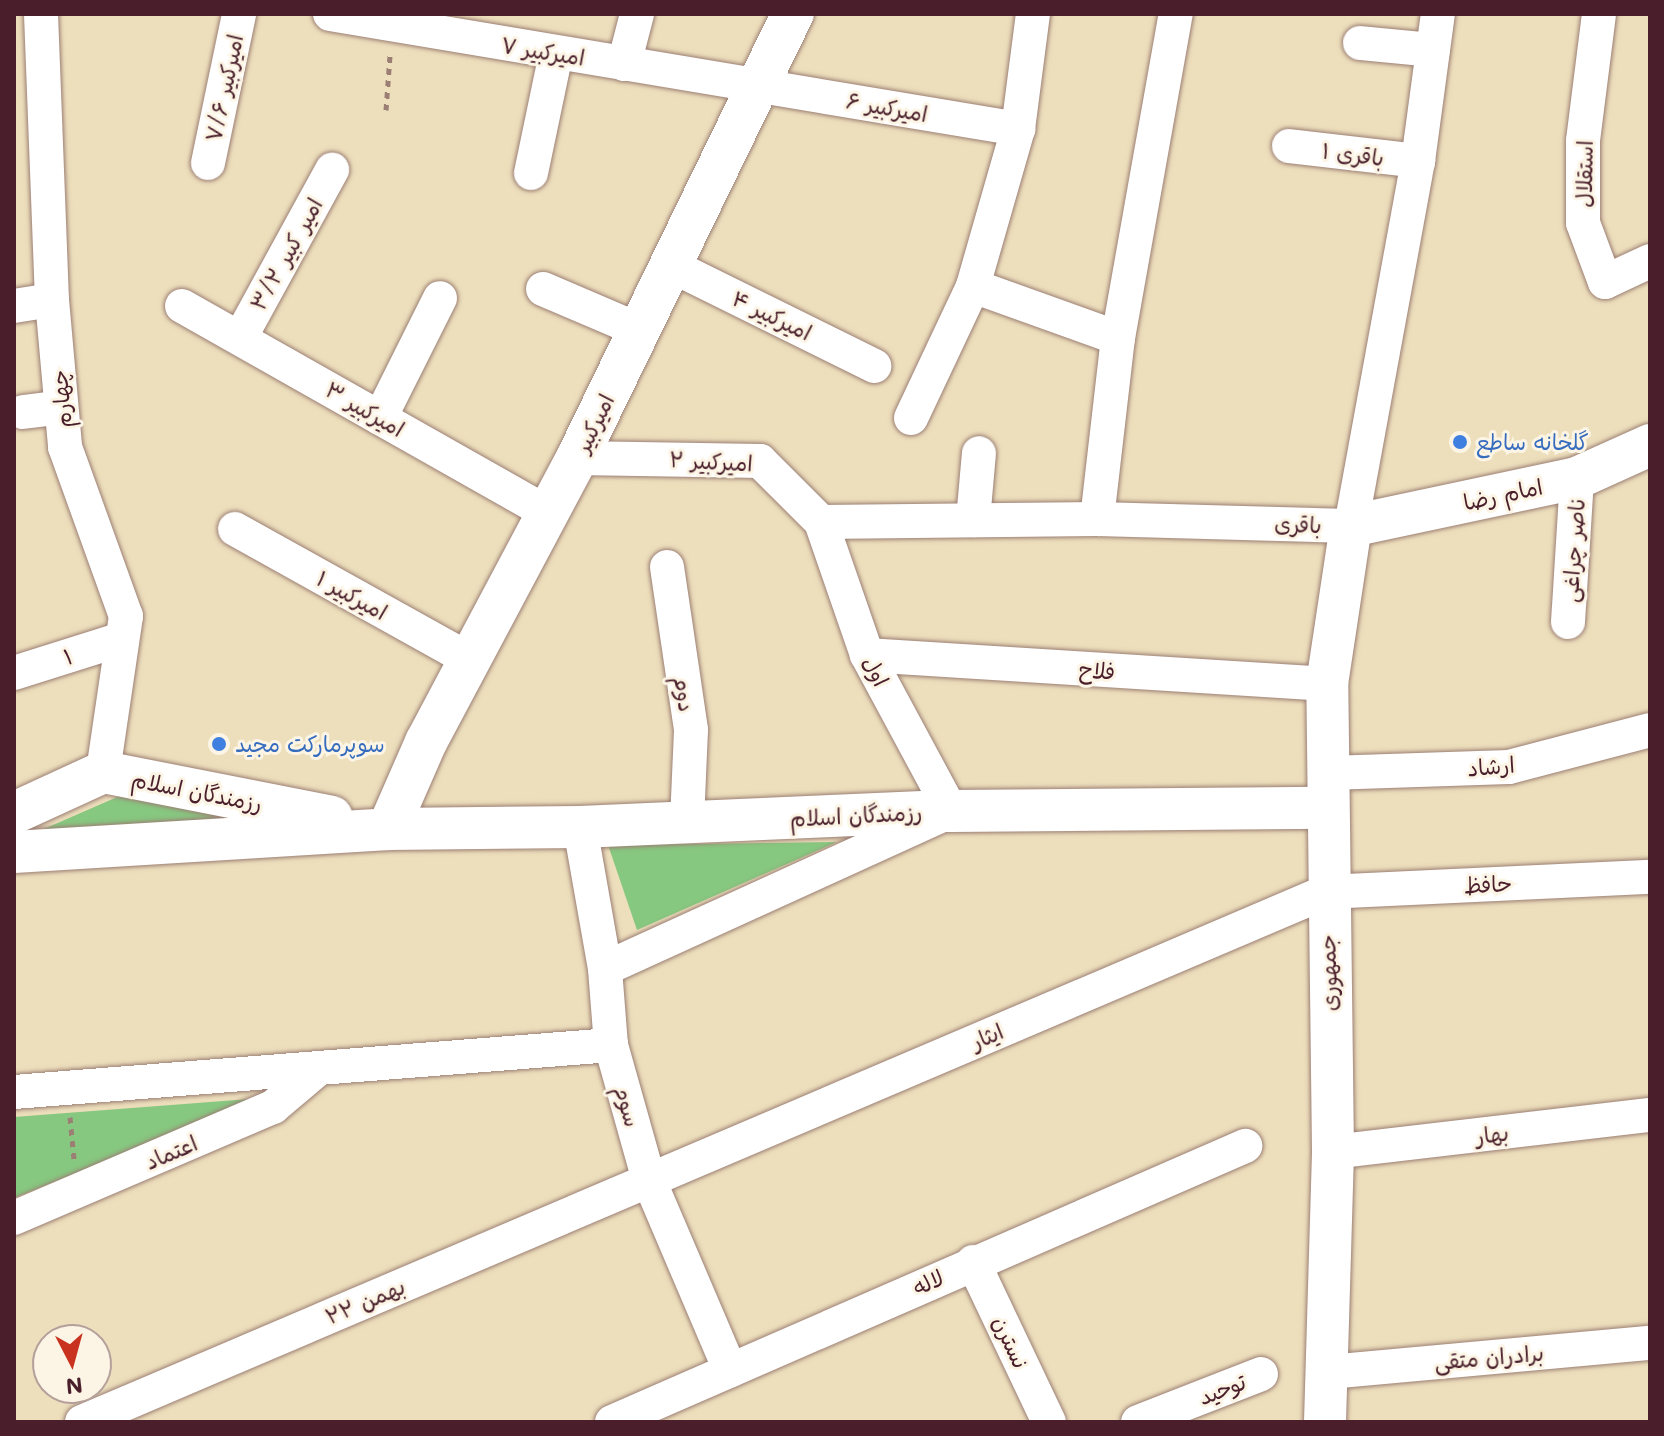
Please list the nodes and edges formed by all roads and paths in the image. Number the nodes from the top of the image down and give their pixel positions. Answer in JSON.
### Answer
{"nodes":[{"id":1,"x":41,"y":14,"type":"edge"},
{"id":2,"x":239,"y":14,"type":"edge"},
{"id":3,"x":330,"y":14,"type":"edge"},
{"id":4,"x":637,"y":14,"type":"edge"},
{"id":5,"x":793,"y":14,"type":"edge"},
{"id":6,"x":1033,"y":14,"type":"edge"},
{"id":7,"x":1176,"y":14,"type":"edge"},
{"id":8,"x":1438,"y":14,"type":"edge"},
{"id":9,"x":1599,"y":14,"type":"edge"},
{"id":10,"x":378,"y":22,"type":"edge"},
{"id":11,"x":495,"y":29,"type":"edge"},
{"id":12,"x":1360,"y":43,"type":"dead end"},
{"id":13,"x":1433,"y":50,"type":"junction"},
{"id":14,"x":556,"y":53,"type":"junction"},
{"id":15,"x":624,"y":64,"type":"junction"},
{"id":16,"x":757,"y":85,"type":"junction"},
{"id":17,"x":386,"y":110,"type":"dead end"},
{"id":18,"x":1018,"y":129,"type":"junction"},
{"id":19,"x":1289,"y":146,"type":"dead end"},
{"id":20,"x":1418,"y":161,"type":"junction"},
{"id":21,"x":208,"y":163,"type":"dead end"},
{"id":22,"x":332,"y":170,"type":"dead end"},
{"id":23,"x":531,"y":173,"type":"dead end"},
{"id":24,"x":1650,"y":261,"type":"edge"},
{"id":25,"x":670,"y":265,"type":"junction"},
{"id":26,"x":973,"y":286,"type":"junction"},
{"id":27,"x":543,"y":289,"type":"dead end"},
{"id":28,"x":440,"y":298,"type":"dead end"},
{"id":29,"x":52,"y":300,"type":"junction"},
{"id":30,"x":14,"y":306,"type":"edge"},
{"id":31,"x":182,"y":306,"type":"dead end"},
{"id":32,"x":639,"y":330,"type":"junction"},
{"id":33,"x":240,"y":338,"type":"junction"},
{"id":34,"x":1118,"y":338,"type":"junction"},
{"id":35,"x":874,"y":366,"type":"dead end"},
{"id":36,"x":61,"y":407,"type":"junction"},
{"id":37,"x":23,"y":412,"type":"dead end"},
{"id":38,"x":380,"y":418,"type":"junction"},
{"id":39,"x":911,"y":418,"type":"dead end"},
{"id":40,"x":1650,"y":445,"type":"edge"},
{"id":41,"x":979,"y":453,"type":"dead end"},
{"id":42,"x":577,"y":458,"type":"junction"},
{"id":43,"x":1577,"y":478,"type":"junction"},
{"id":44,"x":548,"y":513,"type":"junction"},
{"id":45,"x":1097,"y":519,"type":"junction"},
{"id":46,"x":973,"y":520,"type":"junction"},
{"id":47,"x":821,"y":522,"type":"junction"},
{"id":48,"x":1351,"y":526,"type":"junction"},
{"id":49,"x":235,"y":529,"type":"dead end"},
{"id":50,"x":667,"y":567,"type":"dead end"},
{"id":51,"x":1568,"y":622,"type":"dead end"},
{"id":52,"x":122,"y":639,"type":"junction"},
{"id":53,"x":867,"y":655,"type":"junction"},
{"id":54,"x":470,"y":660,"type":"junction"},
{"id":55,"x":14,"y":673,"type":"edge"},
{"id":56,"x":1327,"y":684,"type":"junction"},
{"id":57,"x":1650,"y":730,"type":"edge"},
{"id":58,"x":103,"y":772,"type":"junction"},
{"id":59,"x":1326,"y":791,"type":"junction"},
{"id":60,"x":951,"y":811,"type":"junction"},
{"id":61,"x":14,"y":813,"type":"edge"},
{"id":62,"x":687,"y":822,"type":"junction"},
{"id":63,"x":580,"y":827,"type":"junction"},
{"id":64,"x":388,"y":829,"type":"junction"},
{"id":65,"x":14,"y":852,"type":"edge"},
{"id":66,"x":1650,"y":877,"type":"edge"},
{"id":67,"x":1326,"y":892,"type":"junction"},
{"id":68,"x":605,"y":969,"type":"junction"},
{"id":69,"x":611,"y":1045,"type":"junction"},
{"id":70,"x":318,"y":1069,"type":"junction"},
{"id":71,"x":68,"y":1088,"type":"junction"},
{"id":72,"x":14,"y":1092,"type":"edge"},
{"id":73,"x":1650,"y":1115,"type":"edge"},
{"id":74,"x":1245,"y":1146,"type":"dead end"},
{"id":75,"x":1333,"y":1152,"type":"junction"},
{"id":76,"x":649,"y":1180,"type":"junction"},
{"id":77,"x":76,"y":1192,"type":"junction"},
{"id":78,"x":14,"y":1218,"type":"edge"},
{"id":79,"x":973,"y":1262,"type":"junction"},
{"id":80,"x":1650,"y":1343,"type":"edge"},
{"id":81,"x":730,"y":1370,"type":"junction"},
{"id":82,"x":1329,"y":1372,"type":"junction"},
{"id":83,"x":1261,"y":1374,"type":"dead end"},
{"id":84,"x":82,"y":1422,"type":"edge"},
{"id":85,"x":612,"y":1422,"type":"edge"},
{"id":86,"x":1049,"y":1422,"type":"edge"},
{"id":87,"x":1138,"y":1422,"type":"edge"},
{"id":88,"x":1325,"y":1422,"type":"edge"}],
"edges":[{"from":1,"to":29,"type":"street","name":"چهارم"},
{"from":2,"to":21,"type":"street","name":"امیرکبیر ۷/۶"},
{"from":3,"to":10,"type":"street","name":"امیرکبیر ۷"},
{"from":4,"to":15,"type":"street"},
{"from":5,"to":16,"type":"street","name":"امیرکبیر"},
{"from":6,"to":18,"type":"street"},
{"from":7,"to":34,"type":"street"},
{"from":8,"to":13,"type":"street","name":"باقری"},
{"from":9,"to":24,"type":"street","name":"استقلال"},
{"from":10,"to":11,"type":"street","name":"امیرکبیر ۷"},
{"from":10,"to":17,"type":"path"},
{"from":11,"to":14,"type":"street","name":"امیرکبیر ۷"},
{"from":12,"to":13,"type":"street"},
{"from":13,"to":20,"type":"street","name":"باقری"},
{"from":14,"to":15,"type":"street","name":"امیرکبیر ۷"},
{"from":14,"to":23,"type":"street"},
{"from":15,"to":16,"type":"street","name":"امیرکبیر ۷"},
{"from":16,"to":18,"type":"street","name":"امیرکبیر ۶"},
{"from":16,"to":25,"type":"street","name":"امیرکبیر"},
{"from":18,"to":26,"type":"street"},
{"from":19,"to":20,"type":"street","name":"باقری ۱"},
{"from":20,"to":48,"type":"street","name":"باقری"},
{"from":22,"to":33,"type":"street","name":"امیر کبیر ۳/۲"},
{"from":25,"to":32,"type":"street","name":"امیرکبیر"},
{"from":25,"to":35,"type":"street","name":"امیرکبیر ۴"},
{"from":26,"to":34,"type":"street"},
{"from":26,"to":39,"type":"street"},
{"from":27,"to":32,"type":"street"},
{"from":28,"to":38,"type":"street"},
{"from":29,"to":30,"type":"street"},
{"from":29,"to":36,"type":"street","name":"چهارم"},
{"from":31,"to":33,"type":"street","name":"امیرکبیر ۳"},
{"from":32,"to":42,"type":"street","name":"امیرکبیر"},
{"from":33,"to":38,"type":"street","name":"امیرکبیر ۳"},
{"from":34,"to":45,"type":"street"},
{"from":36,"to":37,"type":"street"},
{"from":36,"to":52,"type":"street","name":"چهارم"},
{"from":38,"to":44,"type":"street","name":"امیرکبیر ۳"},
{"from":40,"to":43,"type":"street","name":"امام رضا"},
{"from":41,"to":46,"type":"street"},
{"from":42,"to":44,"type":"street","name":"امیرکبیر"},
{"from":42,"to":47,"type":"street","name":"امیرکبیر ۲"},
{"from":43,"to":48,"type":"street","name":"امام رضا"},
{"from":43,"to":51,"type":"street","name":"ناصر چراغی"},
{"from":44,"to":54,"type":"street","name":"امیرکبیر"},
{"from":45,"to":46,"type":"street","name":"باقری"},
{"from":45,"to":48,"type":"street","name":"باقری"},
{"from":46,"to":47,"type":"street","name":"باقری"},
{"from":47,"to":53,"type":"street","name":"اول"},
{"from":48,"to":56,"type":"street","name":"جمهوری"},
{"from":49,"to":54,"type":"street","name":"امیرکبیر ۱"},
{"from":50,"to":62,"type":"street","name":"دوم"},
{"from":52,"to":55,"type":"street","name":"۱"},
{"from":52,"to":58,"type":"street","name":"چهارم"},
{"from":53,"to":56,"type":"street","name":"فلاح"},
{"from":53,"to":60,"type":"street","name":"اول"},
{"from":54,"to":64,"type":"street","name":"امیرکبیر"},
{"from":56,"to":59,"type":"street","name":"جمهوری"},
{"from":57,"to":59,"type":"street","name":"ارشاد"},
{"from":58,"to":61,"type":"street","name":"رزمندگان اسلام"},
{"from":58,"to":64,"type":"street","name":"رزمندگان اسلام"},
{"from":59,"to":60,"type":"street","name":"رزمندگان اسلام"},
{"from":59,"to":67,"type":"street","name":"جمهوری"},
{"from":60,"to":62,"type":"street","name":"رزمندگان اسلام"},
{"from":60,"to":68,"type":"street"},
{"from":62,"to":63,"type":"street","name":"رزمندگان اسلام"},
{"from":63,"to":64,"type":"street","name":"رزمندگان اسلام"},
{"from":63,"to":68,"type":"street","name":"سوم"},
{"from":64,"to":65,"type":"street","name":"رزمندگان اسلام"},
{"from":66,"to":67,"type":"street","name":"حافظ"},
{"from":67,"to":75,"type":"street","name":"جمهوری"},
{"from":67,"to":76,"type":"street","name":"ایثار"},
{"from":68,"to":69,"type":"street","name":"سوم"},
{"from":69,"to":70,"type":"street"},
{"from":69,"to":76,"type":"street","name":"سوم"},
{"from":70,"to":71,"type":"street"},
{"from":70,"to":77,"type":"street","name":"اعتماد"},
{"from":71,"to":72,"type":"street"},
{"from":71,"to":77,"type":"path"},
{"from":73,"to":75,"type":"street","name":"بهار"},
{"from":74,"to":79,"type":"street","name":"لاله"},
{"from":75,"to":82,"type":"street","name":"جمهوری"},
{"from":76,"to":81,"type":"street","name":"سوم"},
{"from":76,"to":84,"type":"street","name":"۲۲ بهمن"},
{"from":77,"to":78,"type":"street","name":"اعتماد"},
{"from":79,"to":81,"type":"street","name":"لاله"},
{"from":79,"to":86,"type":"street","name":"نسترن"},
{"from":80,"to":82,"type":"street","name":"برادران متقی"},
{"from":81,"to":85,"type":"street","name":"لاله"},
{"from":82,"to":88,"type":"street","name":"جمهوری"},
{"from":83,"to":87,"type":"street","name":"توحید"}]}
